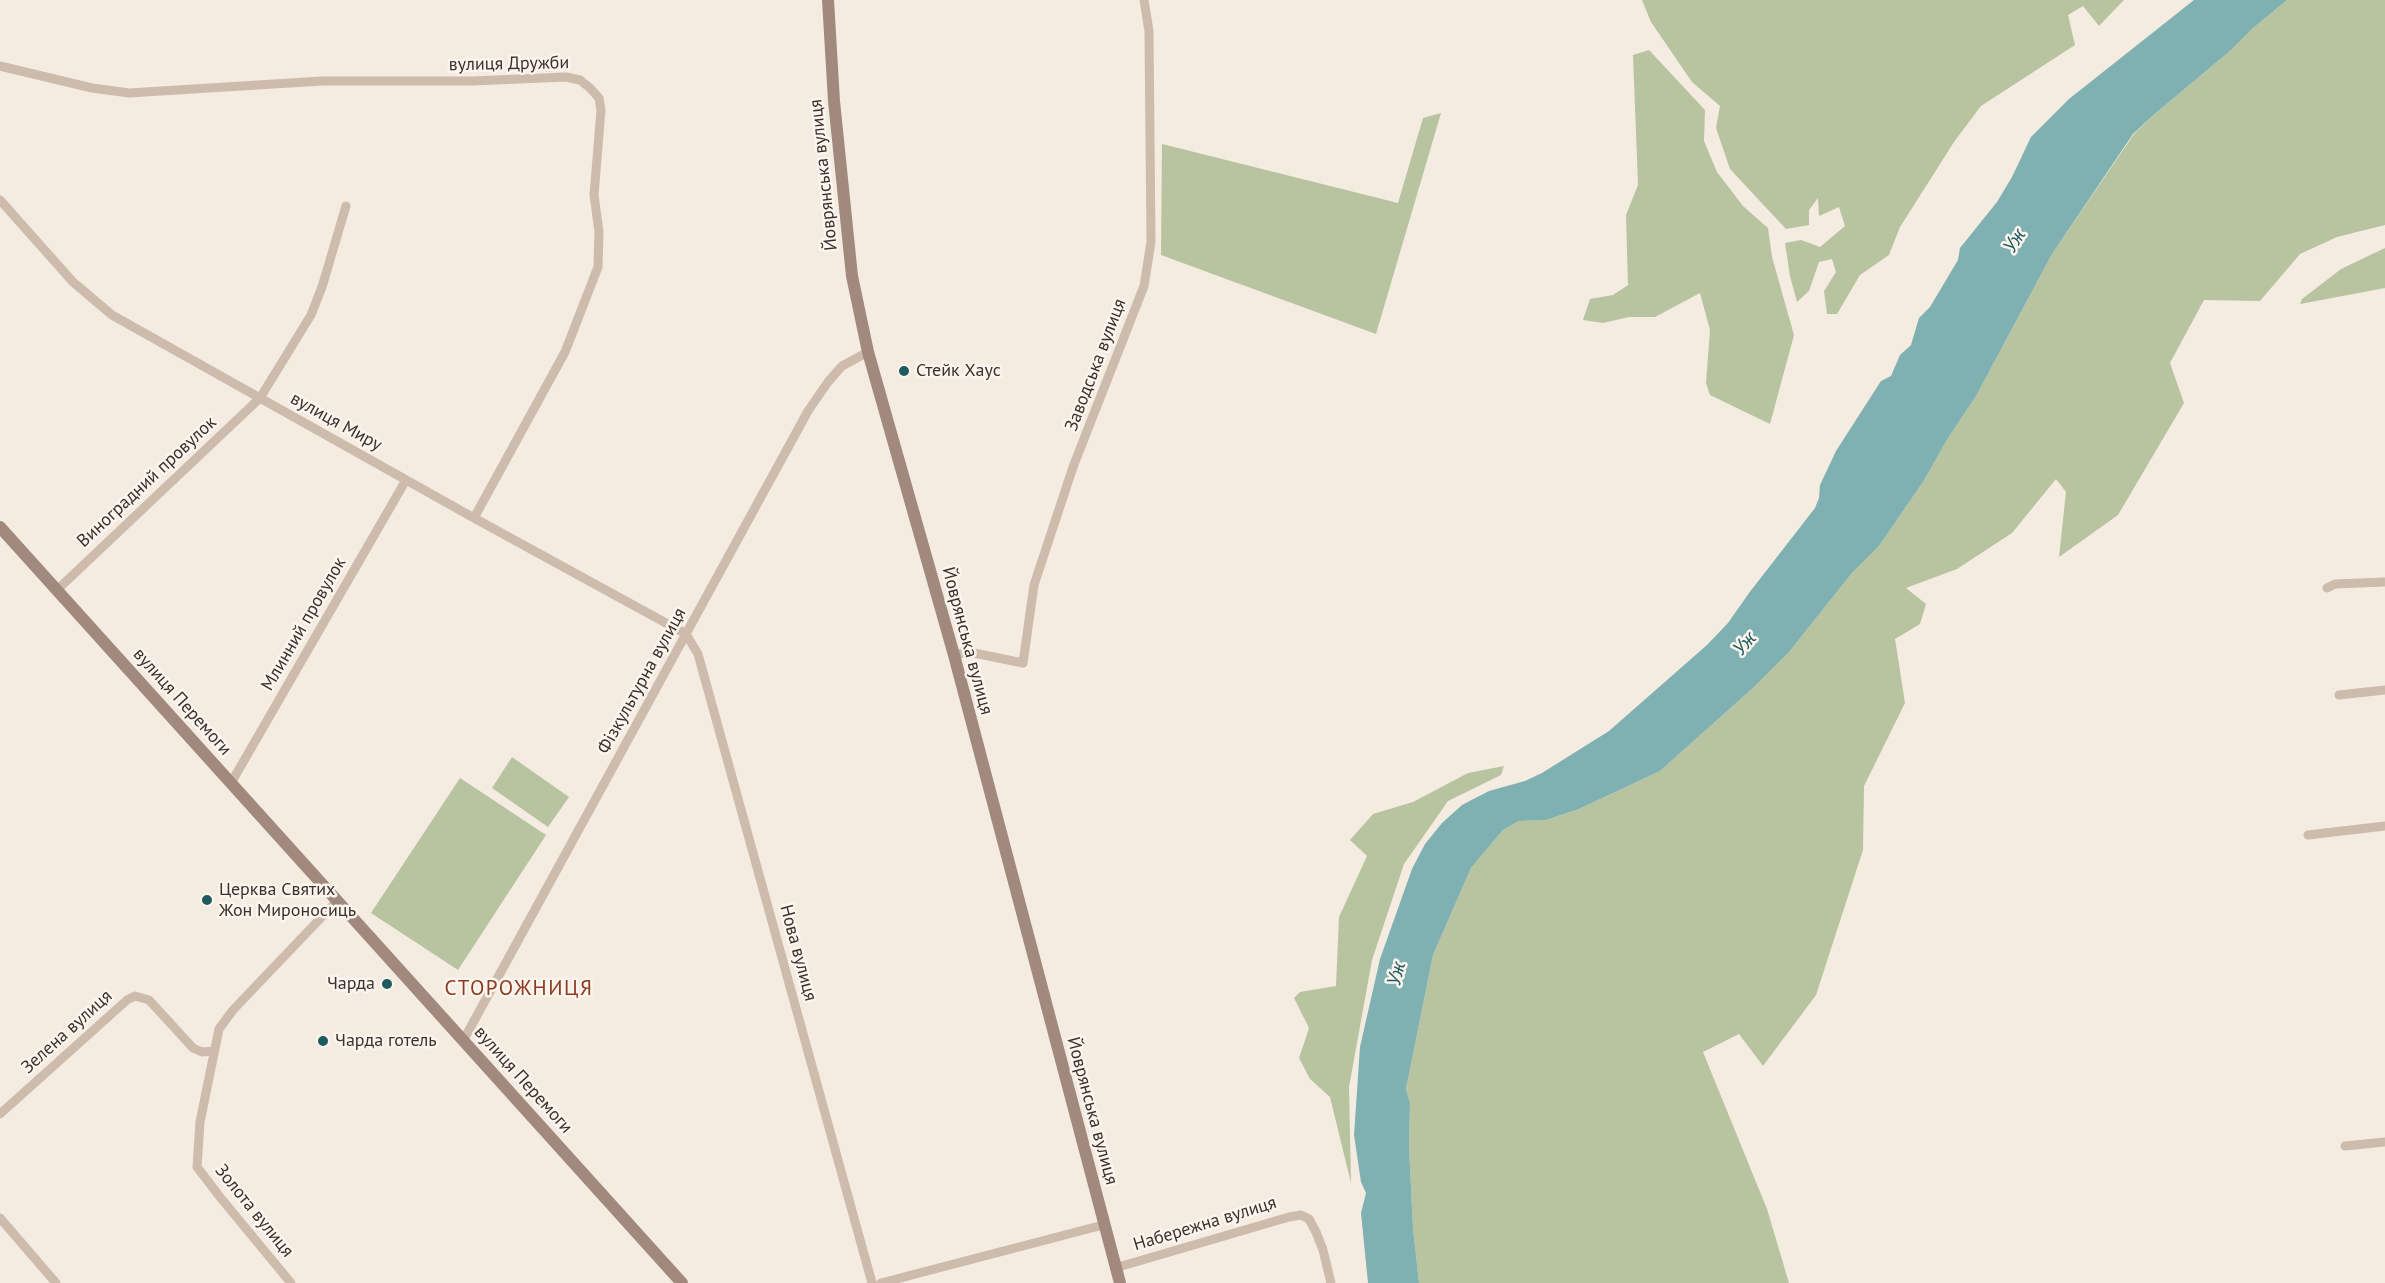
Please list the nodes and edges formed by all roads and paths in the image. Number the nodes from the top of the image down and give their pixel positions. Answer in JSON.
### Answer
{"nodes":[{"id":1,"x":828,"y":0,"type":"edge"},
{"id":2,"x":1144,"y":0,"type":"edge"},
{"id":3,"x":0,"y":66,"type":"edge"},
{"id":4,"x":0,"y":200,"type":"edge"},
{"id":5,"x":346,"y":206,"type":"dead end"},
{"id":6,"x":868,"y":352,"type":"junction"},
{"id":7,"x":260,"y":398,"type":"junction"},
{"id":8,"x":406,"y":480,"type":"junction"},
{"id":9,"x":474,"y":519,"type":"junction"},
{"id":10,"x":0,"y":527,"type":"edge"},
{"id":11,"x":2385,"y":582,"type":"edge"},
{"id":12,"x":2327,"y":588,"type":"dead end"},
{"id":13,"x":57,"y":590,"type":"junction"},
{"id":14,"x":686,"y":634,"type":"junction"},
{"id":15,"x":954,"y":656,"type":"junction"},
{"id":16,"x":2385,"y":690,"type":"edge"},
{"id":17,"x":2339,"y":695,"type":"dead end"},
{"id":18,"x":231,"y":783,"type":"junction"},
{"id":19,"x":2385,"y":826,"type":"edge"},
{"id":20,"x":2308,"y":835,"type":"dead end"},
{"id":21,"x":337,"y":901,"type":"junction"},
{"id":22,"x":463,"y":1041,"type":"junction"},
{"id":23,"x":214,"y":1052,"type":"junction"},
{"id":24,"x":0,"y":1114,"type":"edge"},
{"id":25,"x":2385,"y":1142,"type":"edge"},
{"id":26,"x":2345,"y":1146,"type":"dead end"},
{"id":27,"x":0,"y":1218,"type":"edge"},
{"id":28,"x":1103,"y":1225,"type":"junction"},
{"id":29,"x":1115,"y":1268,"type":"junction"},
{"id":30,"x":57,"y":1283,"type":"edge"},
{"id":31,"x":291,"y":1283,"type":"edge"},
{"id":32,"x":682,"y":1283,"type":"edge"},
{"id":33,"x":872,"y":1283,"type":"edge"},
{"id":34,"x":881,"y":1283,"type":"edge"},
{"id":35,"x":1120,"y":1283,"type":"edge"},
{"id":36,"x":1331,"y":1283,"type":"edge"}],
"edges":[{"from":1,"to":6,"type":"street","name":"Йоврянська вулиця"},
{"from":2,"to":15,"type":"street","name":"Заводська вулиця"},
{"from":3,"to":9,"type":"street","name":"вулиця Дружби"},
{"from":4,"to":7,"type":"street","name":"вулиця Миру"},
{"from":5,"to":7,"type":"street","name":"Виноградний провулок"},
{"from":6,"to":14,"type":"street","name":"Фізкультурна вулиця"},
{"from":6,"to":15,"type":"street","name":"Йоврянська вулиця"},
{"from":7,"to":8,"type":"street","name":"вулиця Миру"},
{"from":7,"to":13,"type":"street","name":"Виноградний провулок"},
{"from":8,"to":9,"type":"street","name":"вулиця Миру"},
{"from":8,"to":18,"type":"street","name":"Млинний провулок"},
{"from":9,"to":14,"type":"street","name":"вулиця Миру"},
{"from":10,"to":13,"type":"street","name":"вулиця Перемоги"},
{"from":11,"to":12,"type":"street"},
{"from":13,"to":18,"type":"street","name":"вулиця Перемоги"},
{"from":14,"to":22,"type":"street","name":"Фізкультурна вулиця"},
{"from":14,"to":33,"type":"street","name":"Нова вулиця"},
{"from":15,"to":28,"type":"street","name":"Йоврянська вулиця"},
{"from":16,"to":17,"type":"street"},
{"from":18,"to":21,"type":"street","name":"вулиця Перемоги"},
{"from":19,"to":20,"type":"street"},
{"from":21,"to":22,"type":"street","name":"вулиця Перемоги"},
{"from":21,"to":23,"type":"street"},
{"from":22,"to":32,"type":"street","name":"вулиця Перемоги"},
{"from":23,"to":24,"type":"street","name":"Зелена вулиця"},
{"from":23,"to":31,"type":"street","name":"Золота вулиця"},
{"from":25,"to":26,"type":"street"},
{"from":27,"to":30,"type":"street"},
{"from":28,"to":29,"type":"street","name":"Йоврянська вулиця"},
{"from":28,"to":34,"type":"street"},
{"from":29,"to":35,"type":"street","name":"Йоврянська вулиця"},
{"from":29,"to":36,"type":"street","name":"Набережна вулиця"}]}
